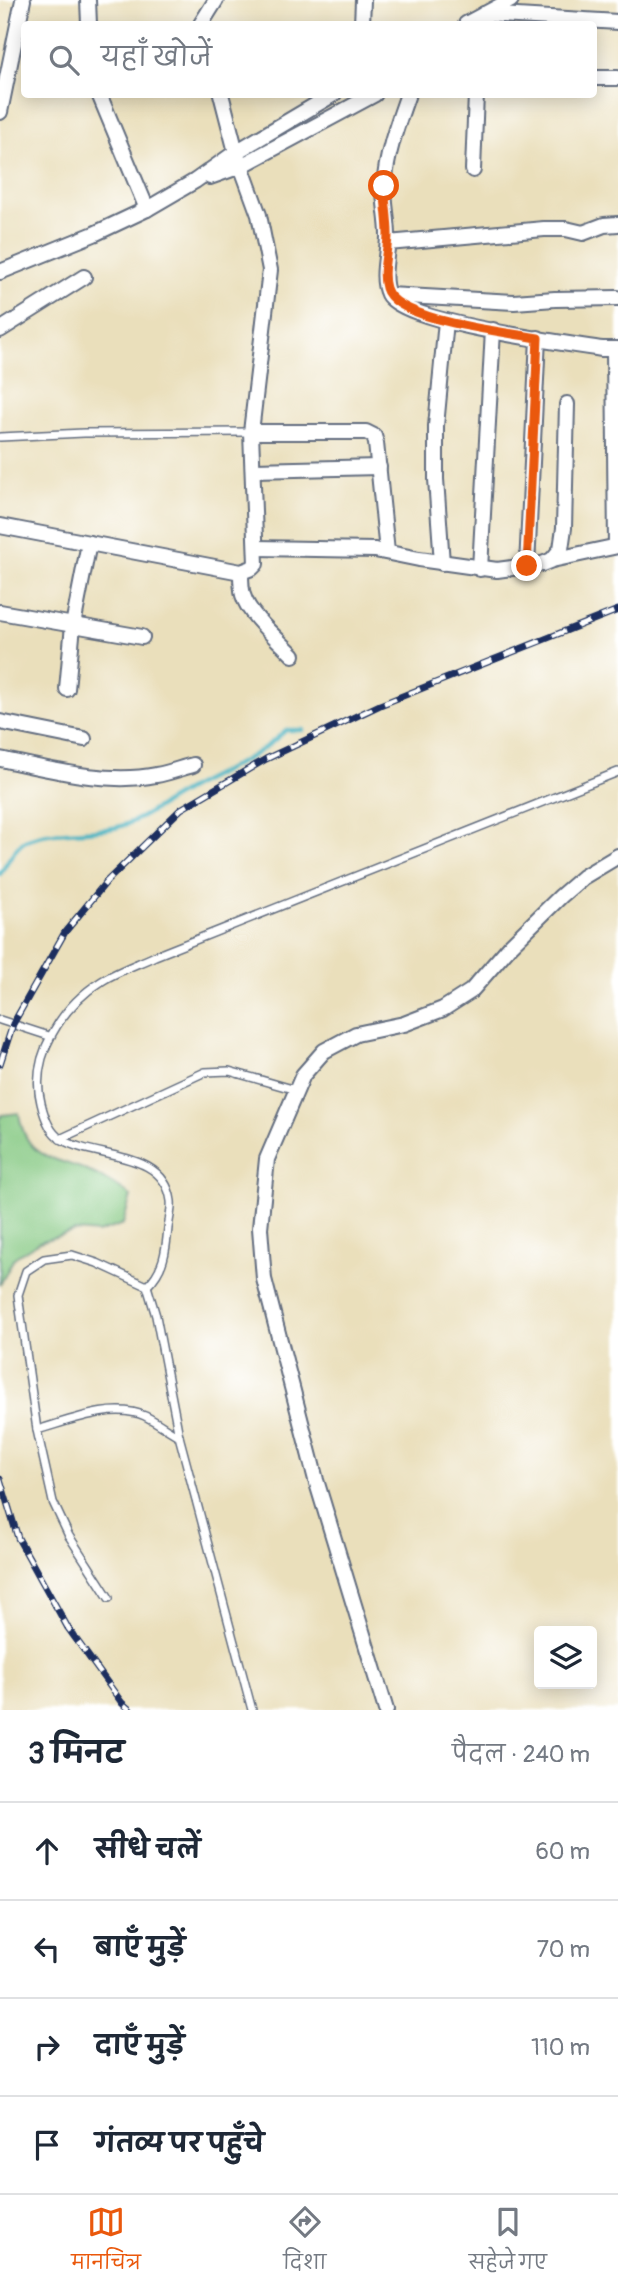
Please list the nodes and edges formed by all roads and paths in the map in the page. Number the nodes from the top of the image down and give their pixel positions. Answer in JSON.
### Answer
{"nodes":[{"id":1,"x":23,"y":0,"type":"edge"},
{"id":2,"x":88,"y":0,"type":"edge"},
{"id":3,"x":216,"y":0,"type":"edge"},
{"id":4,"x":363,"y":0,"type":"edge"},
{"id":5,"x":511,"y":0,"type":"edge"},
{"id":6,"x":477,"y":17,"type":"edge"},
{"id":7,"x":89,"y":21,"type":"edge"},
{"id":8,"x":203,"y":21,"type":"edge"},
{"id":9,"x":362,"y":21,"type":"edge"},
{"id":10,"x":590,"y":21,"type":"edge"},
{"id":11,"x":597,"y":21,"type":"edge"},
{"id":12,"x":618,"y":22,"type":"edge"},
{"id":13,"x":597,"y":78,"type":"edge"},
{"id":14,"x":618,"y":78,"type":"edge"},
{"id":15,"x":102,"y":98,"type":"edge"},
{"id":16,"x":222,"y":98,"type":"edge"},
{"id":17,"x":327,"y":98,"type":"edge"},
{"id":18,"x":368,"y":98,"type":"edge"},
{"id":19,"x":407,"y":98,"type":"edge"},
{"id":20,"x":476,"y":98,"type":"edge"},
{"id":21,"x":0,"y":112,"type":"edge"},
{"id":22,"x":236,"y":152,"type":"junction"},
{"id":23,"x":241,"y":166,"type":"junction"},
{"id":24,"x":473,"y":170,"type":"dead end"},
{"id":25,"x":195,"y":181,"type":"junction"},
{"id":26,"x":147,"y":209,"type":"junction"},
{"id":27,"x":618,"y":224,"type":"edge"},
{"id":28,"x":387,"y":243,"type":"junction"},
{"id":29,"x":0,"y":272,"type":"edge"},
{"id":30,"x":84,"y":277,"type":"dead end"},
{"id":31,"x":389,"y":295,"type":"junction"},
{"id":32,"x":618,"y":298,"type":"edge"},
{"id":33,"x":446,"y":321,"type":"junction"},
{"id":34,"x":0,"y":330,"type":"edge"},
{"id":35,"x":493,"y":330,"type":"junction"},
{"id":36,"x":538,"y":338,"type":"junction"},
{"id":37,"x":616,"y":349,"type":"edge"},
{"id":38,"x":567,"y":404,"type":"dead end"},
{"id":39,"x":251,"y":432,"type":"junction"},
{"id":40,"x":0,"y":437,"type":"edge"},
{"id":41,"x":379,"y":467,"type":"junction"},
{"id":42,"x":254,"y":471,"type":"junction"},
{"id":43,"x":0,"y":526,"type":"edge"},
{"id":44,"x":89,"y":543,"type":"junction"},
{"id":45,"x":617,"y":546,"type":"edge"},
{"id":46,"x":256,"y":548,"type":"junction"},
{"id":47,"x":387,"y":552,"type":"junction"},
{"id":48,"x":552,"y":560,"type":"junction"},
{"id":49,"x":442,"y":563,"type":"junction"},
{"id":50,"x":527,"y":566,"type":"junction"},
{"id":51,"x":480,"y":569,"type":"junction"},
{"id":52,"x":241,"y":572,"type":"junction"},
{"id":53,"x":0,"y":612,"type":"edge"},
{"id":54,"x":73,"y":625,"type":"junction"},
{"id":55,"x":142,"y":637,"type":"dead end"},
{"id":56,"x":293,"y":655,"type":"dead end"},
{"id":57,"x":67,"y":689,"type":"dead end"},
{"id":58,"x":0,"y":722,"type":"edge"},
{"id":59,"x":84,"y":739,"type":"dead end"},
{"id":60,"x":0,"y":759,"type":"edge"},
{"id":61,"x":193,"y":765,"type":"dead end"},
{"id":62,"x":618,"y":772,"type":"edge"},
{"id":63,"x":618,"y":856,"type":"edge"},
{"id":64,"x":0,"y":1020,"type":"edge"},
{"id":65,"x":50,"y":1036,"type":"junction"},
{"id":66,"x":296,"y":1090,"type":"junction"},
{"id":67,"x":60,"y":1139,"type":"junction"},
{"id":68,"x":147,"y":1286,"type":"junction"},
{"id":69,"x":37,"y":1430,"type":"junction"},
{"id":70,"x":179,"y":1436,"type":"junction"},
{"id":71,"x":109,"y":1598,"type":"dead end"},
{"id":72,"x":252,"y":1710,"type":"edge"},
{"id":73,"x":386,"y":1710,"type":"edge"}],
"edges":[{"from":1,"to":21,"type":"street"},
{"from":2,"to":7,"type":"street"},
{"from":3,"to":8,"type":"street"},
{"from":4,"to":9,"type":"street"},
{"from":5,"to":6,"type":"street"},
{"from":6,"to":10,"type":"street"},
{"from":11,"to":12,"type":"street"},
{"from":13,"to":14,"type":"street"},
{"from":15,"to":26,"type":"street"},
{"from":16,"to":22,"type":"street"},
{"from":17,"to":22,"type":"street"},
{"from":18,"to":23,"type":"street"},
{"from":19,"to":28,"type":"street"},
{"from":20,"to":24,"type":"street"},
{"from":22,"to":23,"type":"street"},
{"from":22,"to":25,"type":"street"},
{"from":23,"to":25,"type":"street"},
{"from":23,"to":39,"type":"street"},
{"from":25,"to":26,"type":"street"},
{"from":26,"to":29,"type":"street"},
{"from":27,"to":28,"type":"street"},
{"from":28,"to":31,"type":"street"},
{"from":30,"to":34,"type":"street"},
{"from":31,"to":32,"type":"street"},
{"from":31,"to":33,"type":"street"},
{"from":33,"to":35,"type":"street"},
{"from":33,"to":49,"type":"street"},
{"from":35,"to":36,"type":"street"},
{"from":35,"to":51,"type":"street"},
{"from":36,"to":37,"type":"street"},
{"from":36,"to":50,"type":"street"},
{"from":37,"to":45,"type":"street"},
{"from":38,"to":48,"type":"street"},
{"from":39,"to":40,"type":"lane"},
{"from":39,"to":41,"type":"street"},
{"from":39,"to":42,"type":"street"},
{"from":41,"to":42,"type":"street"},
{"from":41,"to":47,"type":"street"},
{"from":42,"to":46,"type":"street"},
{"from":43,"to":44,"type":"street"},
{"from":44,"to":52,"type":"street"},
{"from":44,"to":54,"type":"street"},
{"from":45,"to":48,"type":"street"},
{"from":46,"to":47,"type":"street"},
{"from":46,"to":52,"type":"street"},
{"from":47,"to":49,"type":"street"},
{"from":48,"to":50,"type":"street"},
{"from":49,"to":51,"type":"street"},
{"from":50,"to":51,"type":"street"},
{"from":52,"to":56,"type":"street"},
{"from":53,"to":54,"type":"street"},
{"from":54,"to":55,"type":"street"},
{"from":54,"to":57,"type":"street"},
{"from":58,"to":59,"type":"street"},
{"from":60,"to":61,"type":"street"},
{"from":62,"to":65,"type":"lane"},
{"from":63,"to":66,"type":"street"},
{"from":64,"to":65,"type":"lane"},
{"from":65,"to":67,"type":"lane"},
{"from":66,"to":67,"type":"lane"},
{"from":66,"to":73,"type":"street"},
{"from":67,"to":68,"type":"lane"},
{"from":68,"to":69,"type":"lane"},
{"from":68,"to":70,"type":"lane"},
{"from":69,"to":70,"type":"lane"},
{"from":69,"to":71,"type":"lane"},
{"from":70,"to":72,"type":"lane"}]}
